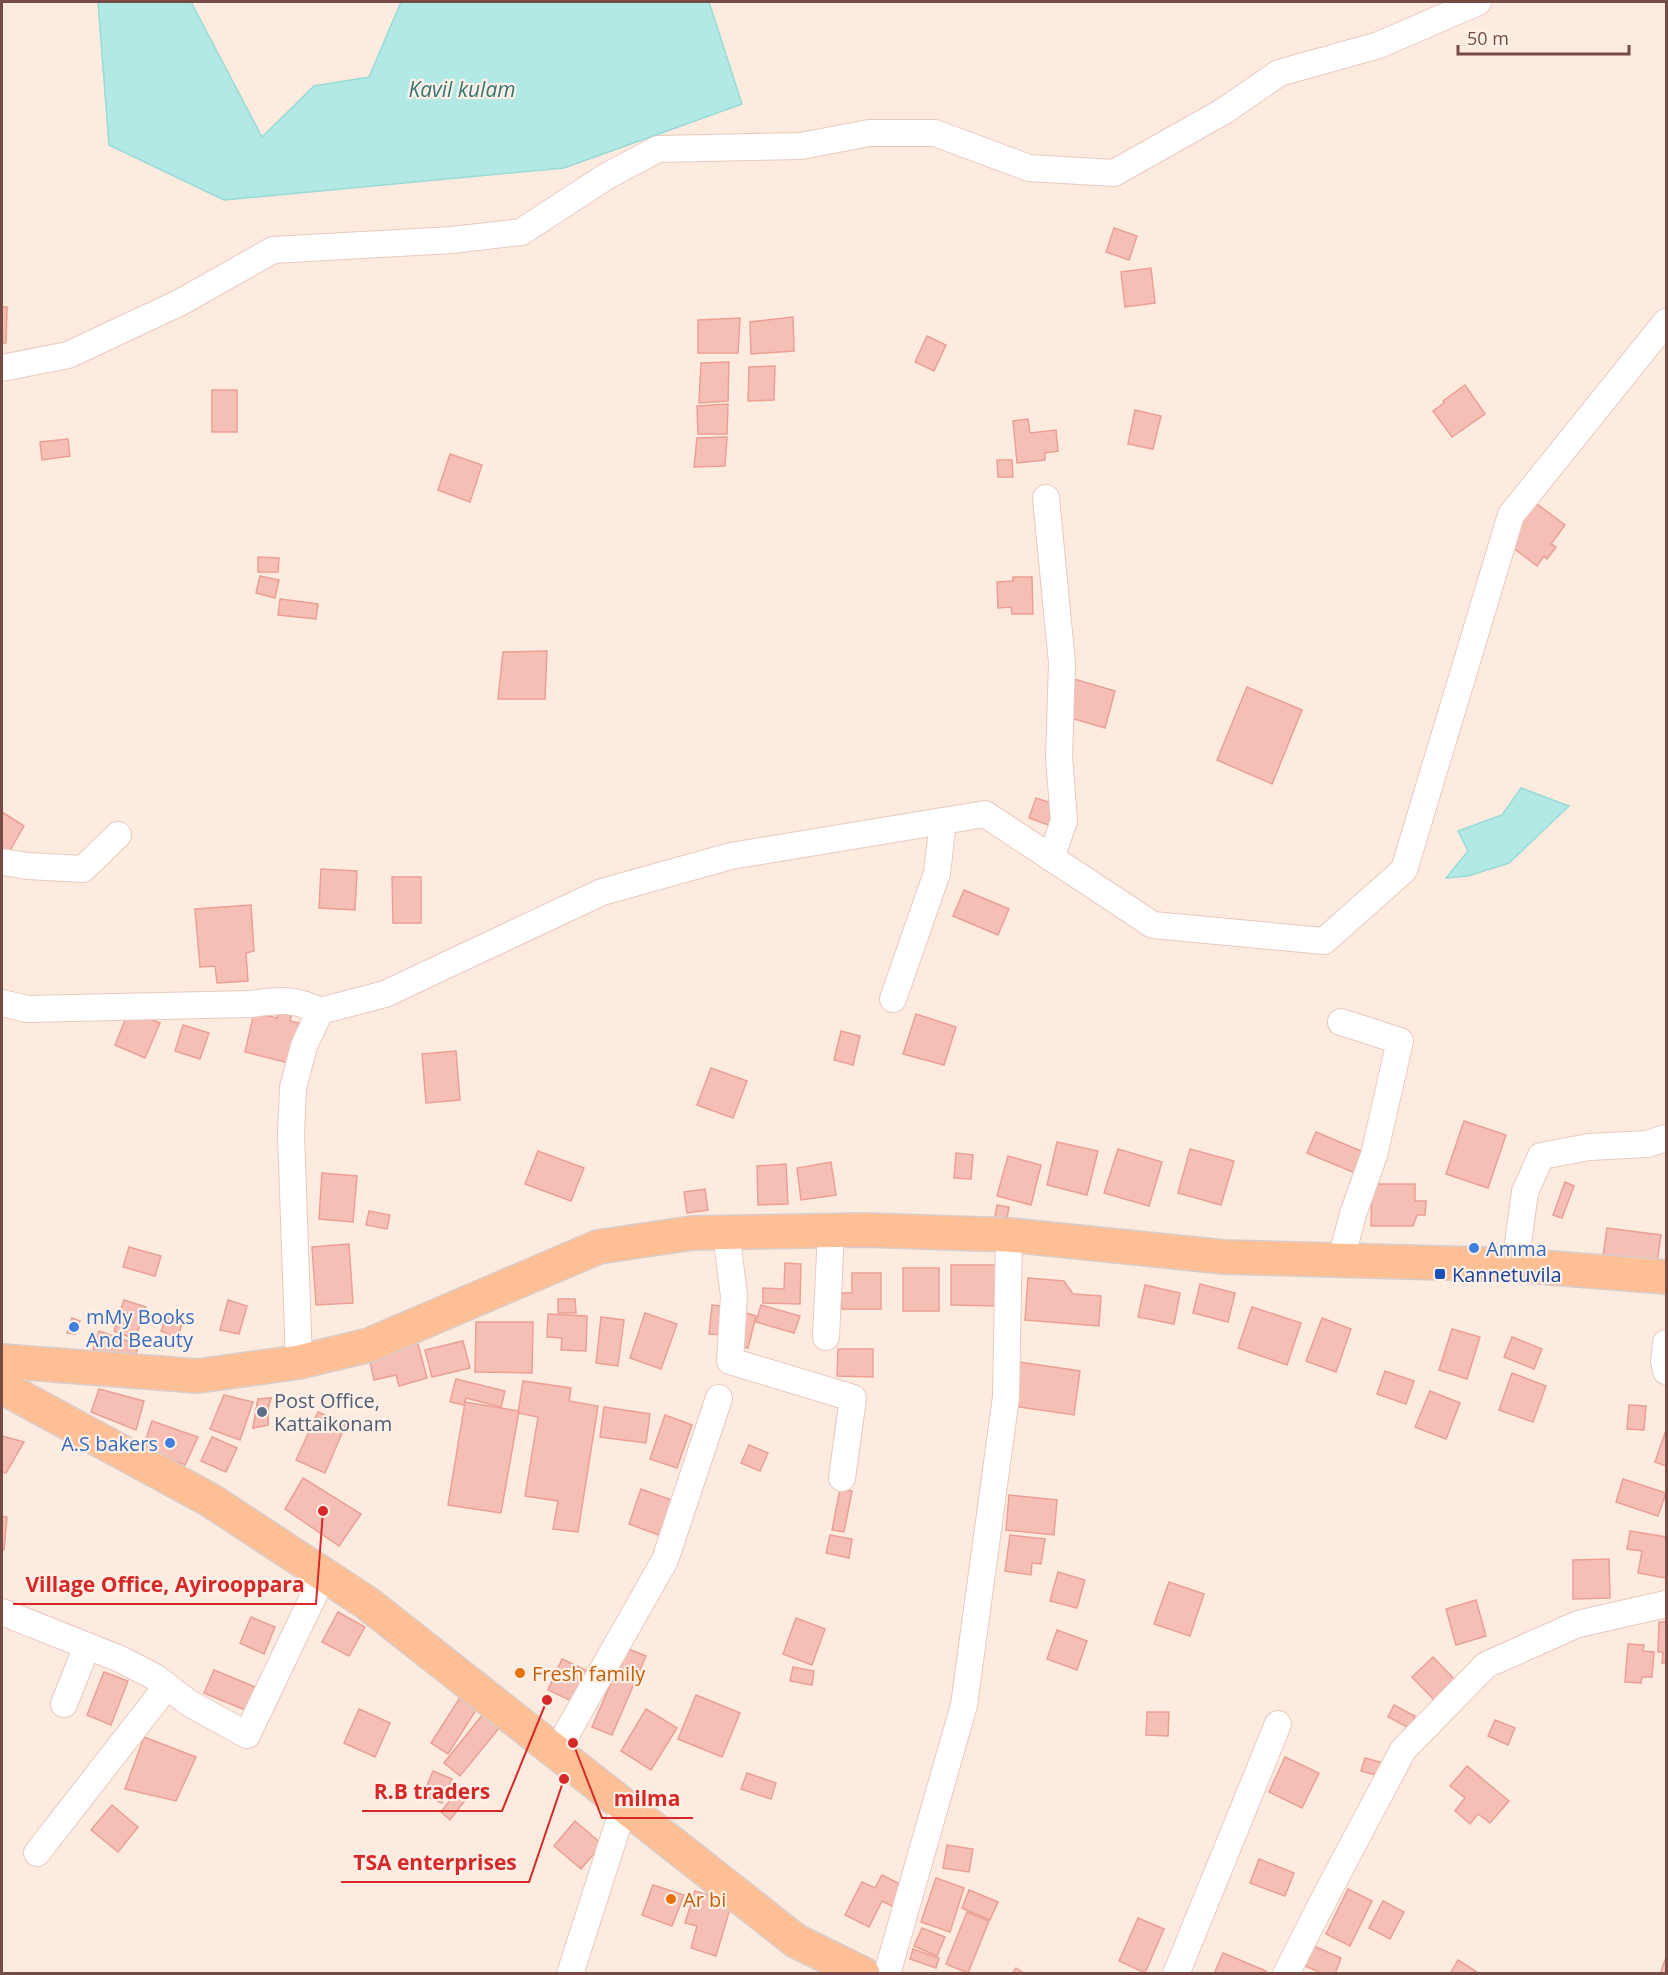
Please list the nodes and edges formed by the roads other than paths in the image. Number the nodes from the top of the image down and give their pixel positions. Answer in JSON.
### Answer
{"nodes":[{"id":1,"x":1478,"y":2,"type":"edge"},
{"id":2,"x":1666,"y":322,"type":"edge"},
{"id":3,"x":2,"y":368,"type":"edge"},
{"id":4,"x":1046,"y":498,"type":"dead end"},
{"id":5,"x":943,"y":821,"type":"junction"},
{"id":6,"x":118,"y":835,"type":"dead end"},
{"id":7,"x":1052,"y":858,"type":"junction"},
{"id":8,"x":2,"y":862,"type":"edge"},
{"id":9,"x":893,"y":999,"type":"dead end"},
{"id":10,"x":2,"y":1004,"type":"edge"},
{"id":11,"x":320,"y":1011,"type":"junction"},
{"id":12,"x":1341,"y":1022,"type":"dead end"},
{"id":13,"x":1666,"y":1138,"type":"edge"},
{"id":14,"x":831,"y":1231,"type":"junction"},
{"id":15,"x":726,"y":1232,"type":"junction"},
{"id":16,"x":1009,"y":1235,"type":"junction"},
{"id":17,"x":1341,"y":1260,"type":"junction"},
{"id":18,"x":1515,"y":1265,"type":"junction"},
{"id":19,"x":1666,"y":1276,"type":"edge"},
{"id":20,"x":826,"y":1337,"type":"dead end"},
{"id":21,"x":1666,"y":1343,"type":"edge"},
{"id":22,"x":2,"y":1361,"type":"edge"},
{"id":23,"x":299,"y":1362,"type":"junction"},
{"id":24,"x":1666,"y":1371,"type":"edge"},
{"id":25,"x":2,"y":1387,"type":"edge"},
{"id":26,"x":719,"y":1398,"type":"dead end"},
{"id":27,"x":842,"y":1478,"type":"dead end"},
{"id":28,"x":324,"y":1574,"type":"junction"},
{"id":29,"x":1666,"y":1604,"type":"edge"},
{"id":30,"x":2,"y":1612,"type":"edge"},
{"id":31,"x":87,"y":1646,"type":"junction"},
{"id":32,"x":167,"y":1686,"type":"junction"},
{"id":33,"x":64,"y":1704,"type":"dead end"},
{"id":34,"x":1278,"y":1724,"type":"dead end"},
{"id":35,"x":556,"y":1752,"type":"junction"},
{"id":36,"x":624,"y":1806,"type":"junction"},
{"id":37,"x":37,"y":1853,"type":"dead end"},
{"id":38,"x":570,"y":1974,"type":"edge"},
{"id":39,"x":863,"y":1974,"type":"edge"},
{"id":40,"x":887,"y":1974,"type":"edge"},
{"id":41,"x":1176,"y":1974,"type":"edge"},
{"id":42,"x":1286,"y":1974,"type":"edge"}],
"edges":[{"from":1,"to":3,"type":"street"},
{"from":2,"to":7,"type":"street"},
{"from":4,"to":7,"type":"street"},
{"from":5,"to":7,"type":"street"},
{"from":5,"to":9,"type":"street"},
{"from":5,"to":11,"type":"street"},
{"from":6,"to":8,"type":"street"},
{"from":10,"to":11,"type":"street"},
{"from":11,"to":23,"type":"street"},
{"from":12,"to":17,"type":"street"},
{"from":13,"to":18,"type":"street"},
{"from":14,"to":15,"type":"main road"},
{"from":14,"to":16,"type":"main road"},
{"from":14,"to":20,"type":"street"},
{"from":15,"to":23,"type":"main road"},
{"from":15,"to":27,"type":"street"},
{"from":16,"to":17,"type":"main road"},
{"from":16,"to":40,"type":"street"},
{"from":17,"to":18,"type":"main road"},
{"from":18,"to":19,"type":"main road"},
{"from":21,"to":24,"type":"street"},
{"from":22,"to":23,"type":"main road"},
{"from":25,"to":28,"type":"main road"},
{"from":26,"to":35,"type":"street"},
{"from":28,"to":32,"type":"street"},
{"from":28,"to":35,"type":"main road"},
{"from":29,"to":42,"type":"street"},
{"from":30,"to":31,"type":"street"},
{"from":31,"to":32,"type":"street"},
{"from":31,"to":33,"type":"street"},
{"from":32,"to":37,"type":"street"},
{"from":34,"to":41,"type":"street"},
{"from":35,"to":36,"type":"main road"},
{"from":36,"to":38,"type":"street"},
{"from":36,"to":39,"type":"main road"}]}
